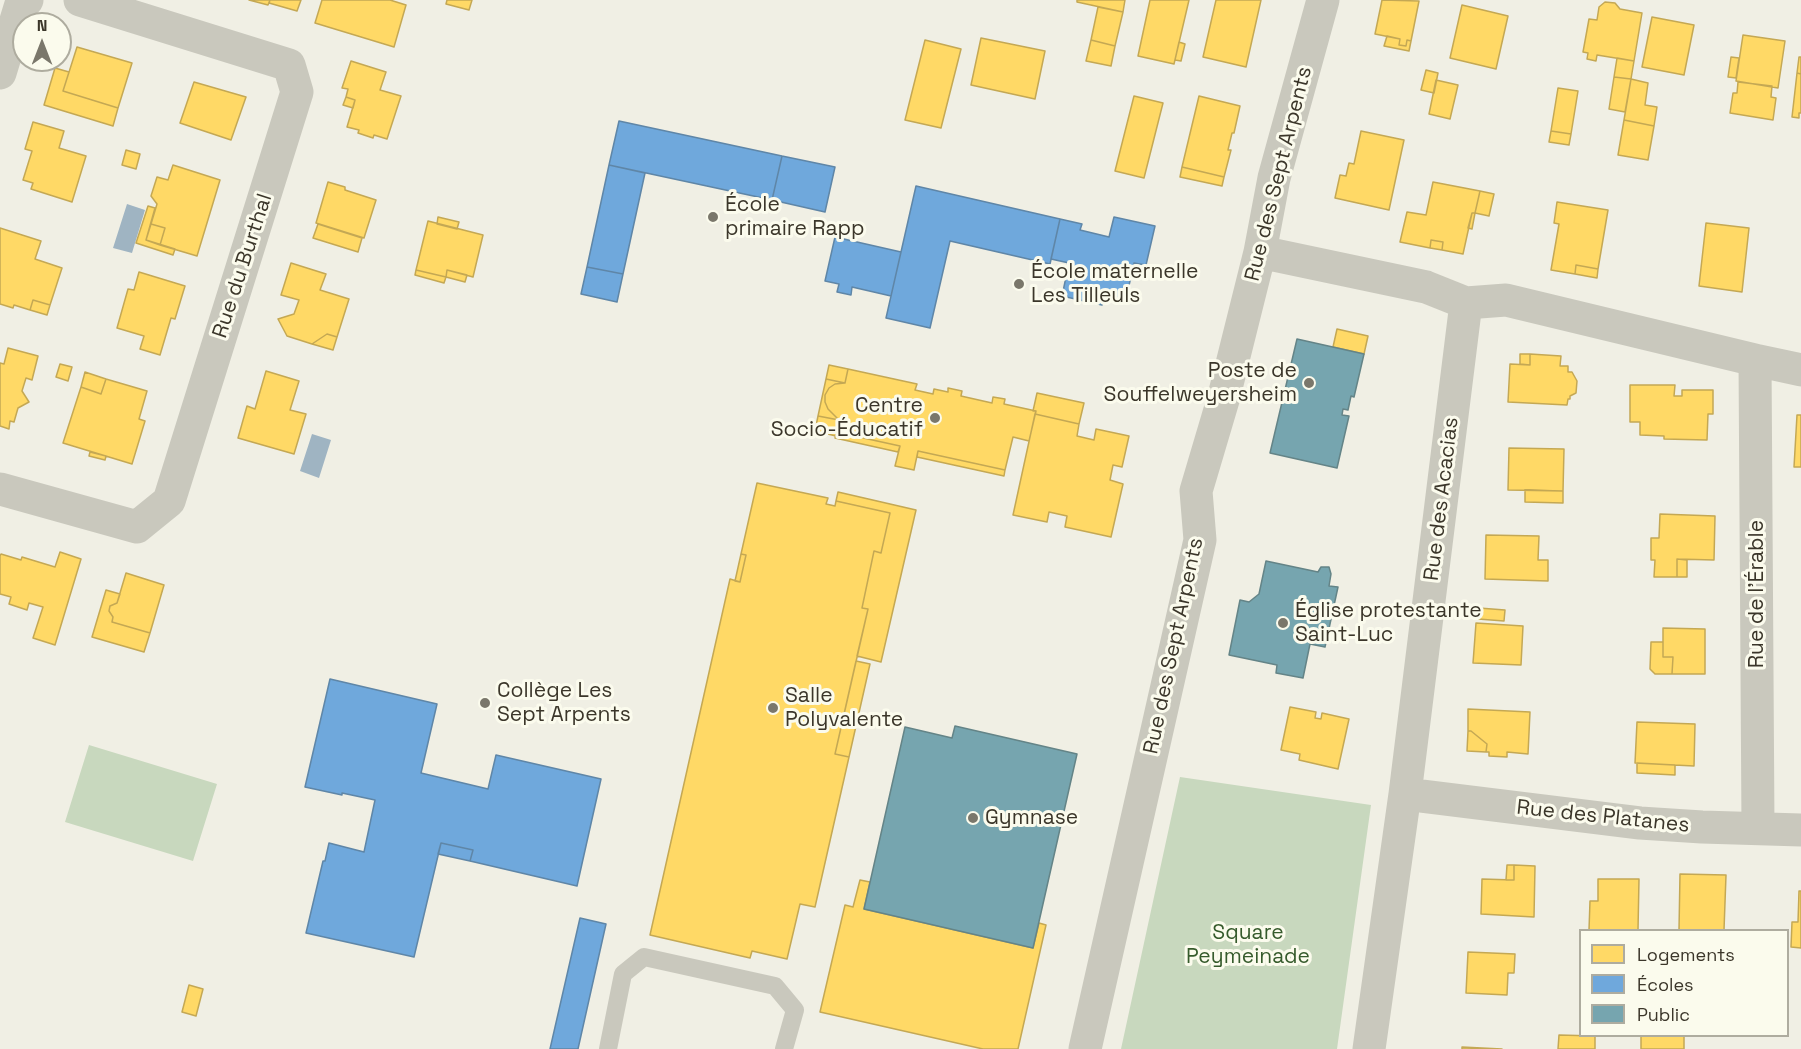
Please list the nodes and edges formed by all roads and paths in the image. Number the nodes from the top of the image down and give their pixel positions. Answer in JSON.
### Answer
{"nodes":[{"id":1,"x":27,"y":0,"type":"edge"},
{"id":2,"x":81,"y":0,"type":"edge"},
{"id":3,"x":1323,"y":0,"type":"edge"},
{"id":4,"x":0,"y":73,"type":"edge"},
{"id":5,"x":1260,"y":252,"type":"junction"},
{"id":6,"x":1466,"y":303,"type":"junction"},
{"id":7,"x":1755,"y":360,"type":"junction"},
{"id":8,"x":1801,"y":370,"type":"edge"},
{"id":9,"x":0,"y":489,"type":"edge"},
{"id":10,"x":1405,"y":794,"type":"junction"},
{"id":11,"x":1758,"y":828,"type":"junction"},
{"id":12,"x":1801,"y":830,"type":"edge"},
{"id":13,"x":608,"y":1049,"type":"edge"},
{"id":14,"x":784,"y":1049,"type":"edge"},
{"id":15,"x":1085,"y":1049,"type":"edge"},
{"id":16,"x":1369,"y":1049,"type":"edge"}],
"edges":[{"from":1,"to":4,"type":"street"},
{"from":2,"to":9,"type":"street","name":"Rue du Burthal"},
{"from":3,"to":5,"type":"street","name":"Rue des Sept Arpents"},
{"from":5,"to":6,"type":"street"},
{"from":5,"to":15,"type":"street","name":"Rue des Sept Arpents"},
{"from":6,"to":7,"type":"street"},
{"from":6,"to":10,"type":"street","name":"Rue des Acacias"},
{"from":7,"to":8,"type":"street"},
{"from":7,"to":11,"type":"street","name":"Rue de l'Érable"},
{"from":10,"to":11,"type":"street","name":"Rue des Platanes"},
{"from":10,"to":16,"type":"street","name":"Rue des Acacias"},
{"from":11,"to":12,"type":"street","name":"Rue des Platanes"},
{"from":13,"to":14,"type":"lane"}]}
